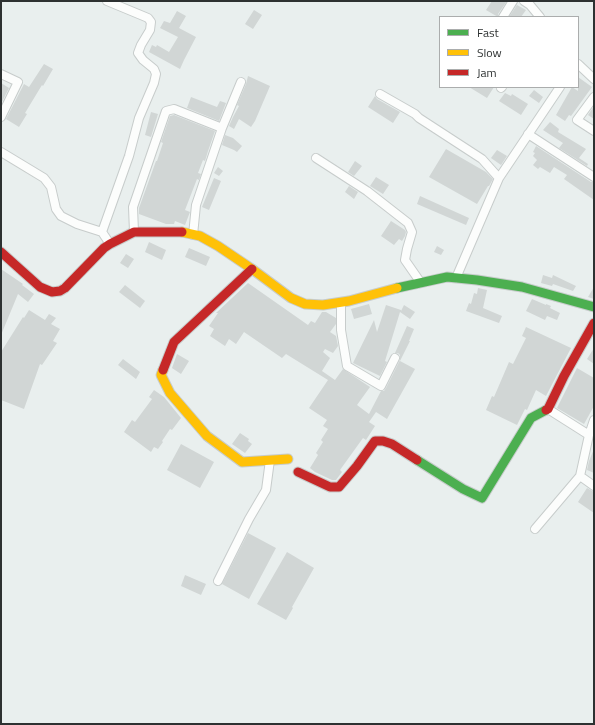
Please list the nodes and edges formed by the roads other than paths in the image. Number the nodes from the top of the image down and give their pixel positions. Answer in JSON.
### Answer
{"nodes":[{"id":1,"x":107,"y":1,"type":"edge"},
{"id":2,"x":513,"y":1,"type":"edge"},
{"id":3,"x":524,"y":1,"type":"edge"},
{"id":4,"x":504,"y":16,"type":"edge"},
{"id":5,"x":539,"y":16,"type":"edge"},
{"id":6,"x":579,"y":65,"type":"edge"},
{"id":7,"x":1,"y":74,"type":"edge"},
{"id":8,"x":594,"y":79,"type":"edge"},
{"id":9,"x":241,"y":82,"type":"dead end"},
{"id":10,"x":559,"y":88,"type":"edge"},
{"id":11,"x":380,"y":94,"type":"dead end"},
{"id":12,"x":594,"y":97,"type":"edge"},
{"id":13,"x":1,"y":117,"type":"edge"},
{"id":14,"x":222,"y":128,"type":"junction"},
{"id":15,"x":594,"y":131,"type":"edge"},
{"id":16,"x":528,"y":134,"type":"junction"},
{"id":17,"x":1,"y":152,"type":"edge"},
{"id":18,"x":316,"y":158,"type":"dead end"},
{"id":19,"x":499,"y":178,"type":"junction"},
{"id":20,"x":594,"y":178,"type":"edge"},
{"id":21,"x":102,"y":232,"type":"junction"},
{"id":22,"x":134,"y":232,"type":"junction"},
{"id":23,"x":193,"y":235,"type":"junction"},
{"id":24,"x":110,"y":244,"type":"junction"},
{"id":25,"x":1,"y":252,"type":"edge"},
{"id":26,"x":252,"y":269,"type":"junction"},
{"id":27,"x":456,"y":278,"type":"junction"},
{"id":28,"x":421,"y":283,"type":"junction"},
{"id":29,"x":341,"y":302,"type":"junction"},
{"id":30,"x":594,"y":307,"type":"edge"},
{"id":31,"x":594,"y":323,"type":"edge"},
{"id":32,"x":395,"y":358,"type":"dead end"},
{"id":33,"x":548,"y":409,"type":"junction"},
{"id":34,"x":594,"y":420,"type":"edge"},
{"id":35,"x":589,"y":435,"type":"junction"},
{"id":36,"x":288,"y":459,"type":"dead end"},
{"id":37,"x":270,"y":460,"type":"junction"},
{"id":38,"x":298,"y":472,"type":"dead end"},
{"id":39,"x":580,"y":476,"type":"junction"},
{"id":40,"x":594,"y":486,"type":"edge"},
{"id":41,"x":535,"y":529,"type":"dead end"},
{"id":42,"x":218,"y":581,"type":"dead end"}],
"edges":[{"from":1,"to":21,"type":"street"},
{"from":2,"to":4,"type":"street"},
{"from":3,"to":5,"type":"street"},
{"from":6,"to":8,"type":"street"},
{"from":7,"to":13,"type":"street"},
{"from":9,"to":14,"type":"street"},
{"from":10,"to":16,"type":"street"},
{"from":11,"to":19,"type":"street"},
{"from":12,"to":15,"type":"street"},
{"from":14,"to":22,"type":"street"},
{"from":14,"to":23,"type":"street"},
{"from":16,"to":19,"type":"street"},
{"from":16,"to":20,"type":"street"},
{"from":17,"to":21,"type":"street"},
{"from":18,"to":28,"type":"street"},
{"from":19,"to":27,"type":"street"},
{"from":21,"to":24,"type":"street"},
{"from":22,"to":23,"type":"street"},
{"from":22,"to":24,"type":"street"},
{"from":23,"to":26,"type":"street"},
{"from":24,"to":25,"type":"street"},
{"from":26,"to":29,"type":"street"},
{"from":26,"to":37,"type":"street"},
{"from":27,"to":28,"type":"street"},
{"from":27,"to":30,"type":"street"},
{"from":28,"to":29,"type":"street"},
{"from":29,"to":32,"type":"street"},
{"from":31,"to":33,"type":"street"},
{"from":33,"to":35,"type":"street"},
{"from":33,"to":38,"type":"street"},
{"from":34,"to":35,"type":"street"},
{"from":35,"to":39,"type":"street"},
{"from":36,"to":37,"type":"street"},
{"from":37,"to":42,"type":"street"},
{"from":39,"to":40,"type":"street"},
{"from":39,"to":41,"type":"street"}]}
